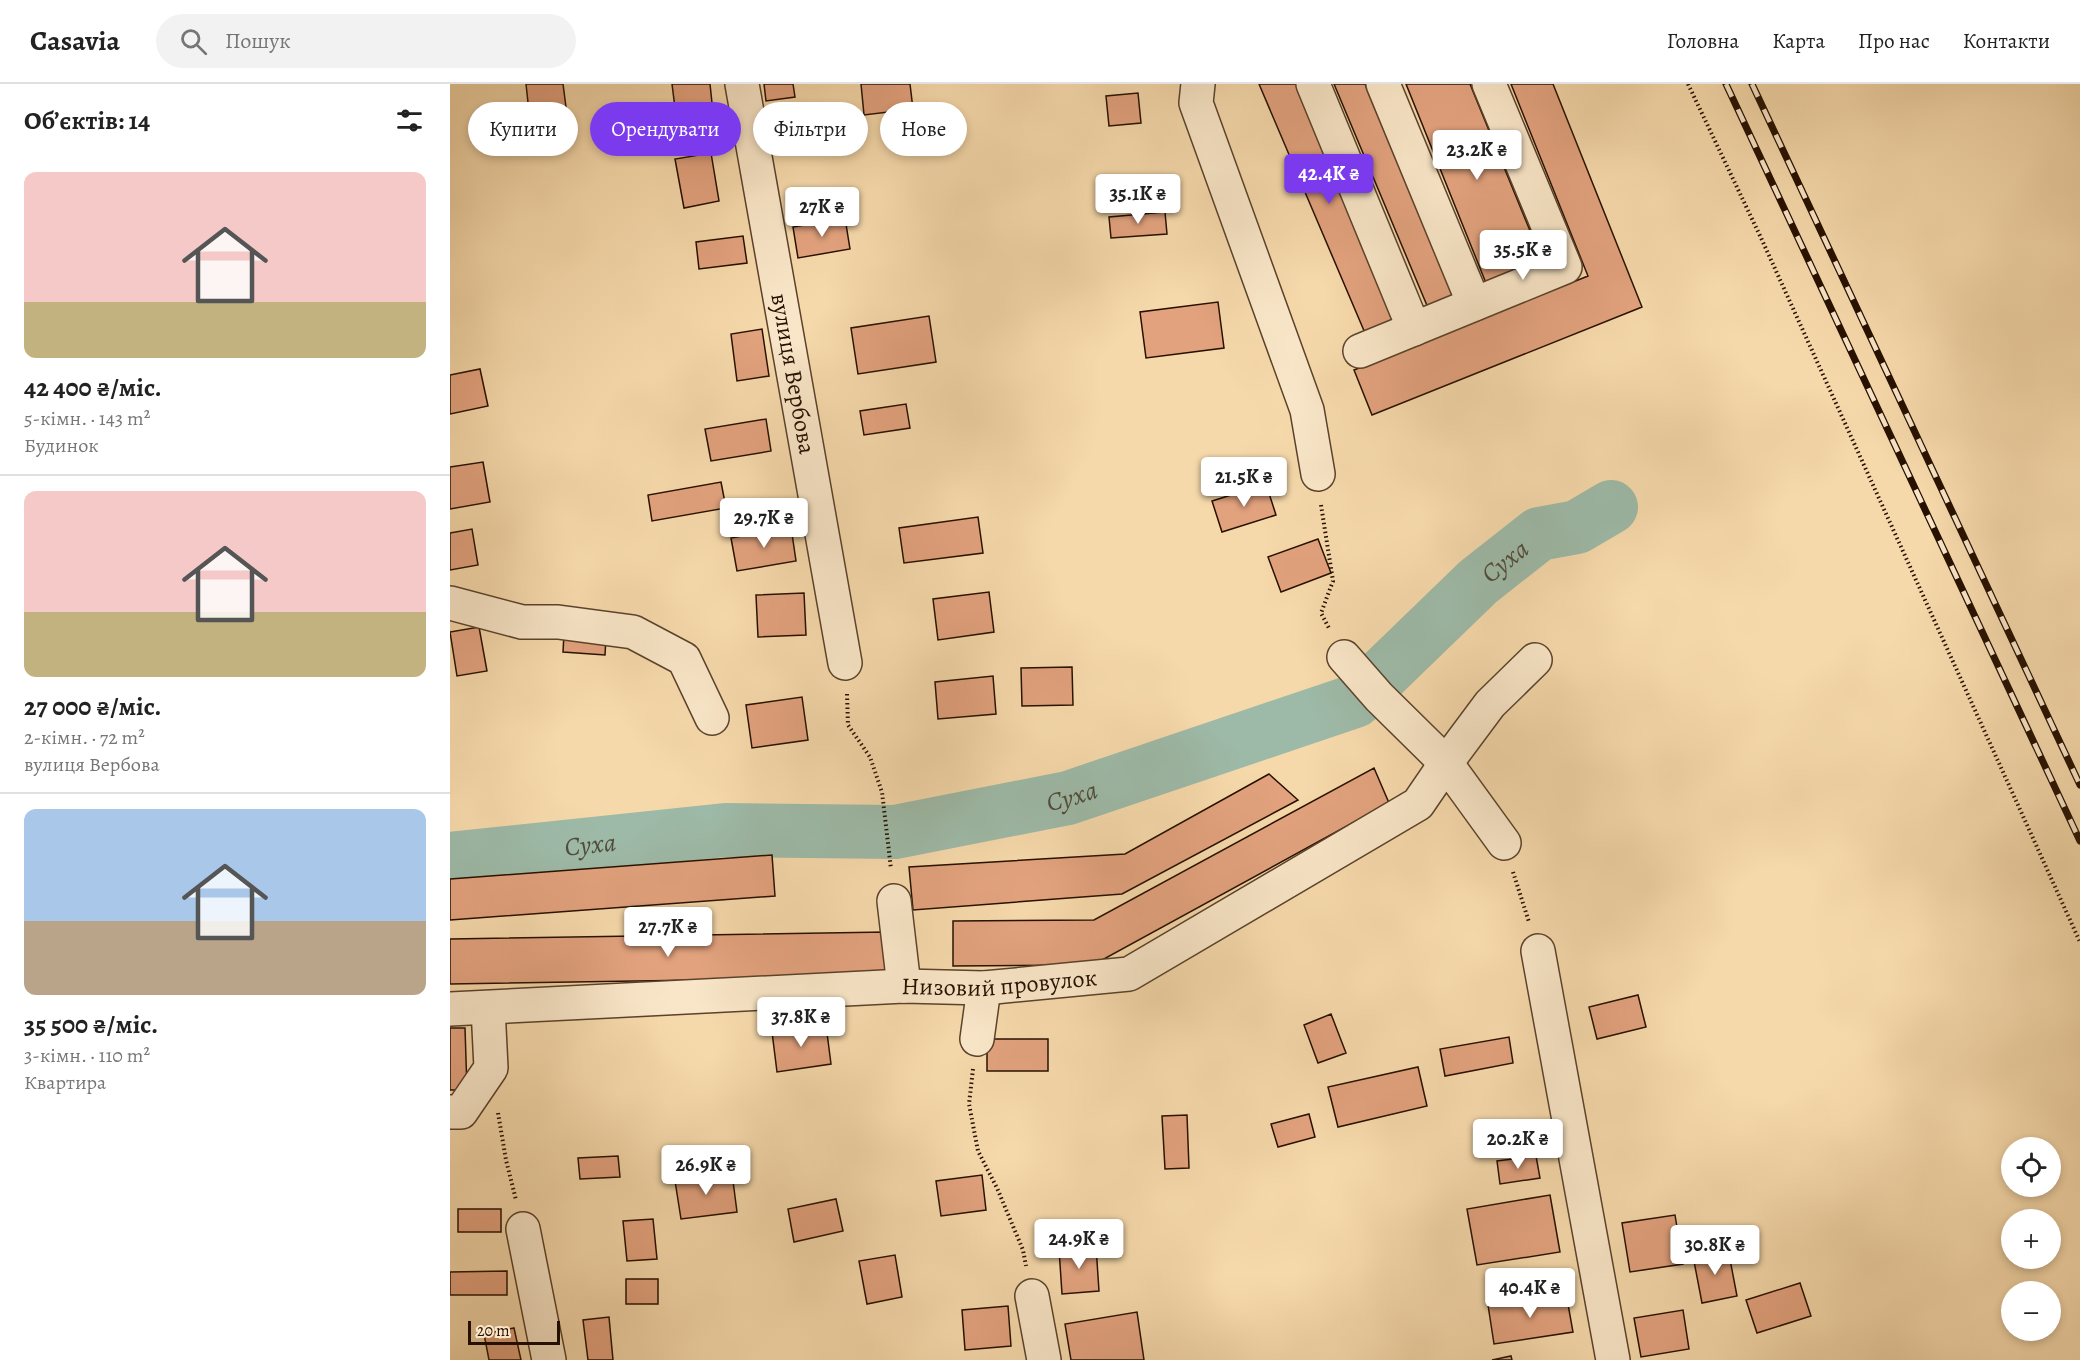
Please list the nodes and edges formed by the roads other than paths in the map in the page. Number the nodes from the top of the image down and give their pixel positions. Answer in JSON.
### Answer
{"nodes":[{"id":1,"x":742,"y":84,"type":"edge"},
{"id":2,"x":1198,"y":84,"type":"edge"},
{"id":3,"x":1313,"y":84,"type":"edge"},
{"id":4,"x":1383,"y":84,"type":"edge"},
{"id":5,"x":1489,"y":84,"type":"edge"},
{"id":6,"x":1474,"y":304,"type":"junction"},
{"id":7,"x":1414,"y":329,"type":"junction"},
{"id":8,"x":1360,"y":351,"type":"dead end"},
{"id":9,"x":1318,"y":474,"type":"road end"},
{"id":10,"x":450,"y":603,"type":"edge"},
{"id":11,"x":1344,"y":657,"type":"road end"},
{"id":12,"x":1535,"y":660,"type":"dead end"},
{"id":13,"x":845,"y":675,"type":"road end"},
{"id":14,"x":712,"y":718,"type":"dead end"},
{"id":15,"x":1446,"y":763,"type":"junction"},
{"id":16,"x":1504,"y":843,"type":"road end"},
{"id":17,"x":894,"y":901,"type":"dead end"},
{"id":18,"x":1538,"y":951,"type":"road end"},
{"id":19,"x":904,"y":986,"type":"junction"},
{"id":20,"x":984,"y":988,"type":"junction"},
{"id":21,"x":488,"y":1008,"type":"junction"},
{"id":22,"x":450,"y":1009,"type":"edge"},
{"id":23,"x":977,"y":1039,"type":"road end"},
{"id":24,"x":450,"y":1112,"type":"edge"},
{"id":25,"x":523,"y":1229,"type":"road end"},
{"id":26,"x":1032,"y":1296,"type":"road end"},
{"id":27,"x":549,"y":1360,"type":"edge"},
{"id":28,"x":1044,"y":1360,"type":"edge"},
{"id":29,"x":1613,"y":1360,"type":"edge"}],
"edges":[{"from":1,"to":13,"type":"street","name":"вулиця Вербова"},
{"from":2,"to":9,"type":"street"},
{"from":3,"to":7,"type":"street"},
{"from":4,"to":6,"type":"street"},
{"from":5,"to":6,"type":"street"},
{"from":6,"to":7,"type":"street"},
{"from":7,"to":8,"type":"street"},
{"from":10,"to":14,"type":"street"},
{"from":11,"to":15,"type":"street"},
{"from":12,"to":15,"type":"street","name":"Низовий провулок"},
{"from":15,"to":16,"type":"street"},
{"from":15,"to":20,"type":"street","name":"Низовий провулок"},
{"from":17,"to":19,"type":"street"},
{"from":18,"to":29,"type":"street"},
{"from":19,"to":20,"type":"street","name":"Низовий провулок"},
{"from":19,"to":21,"type":"street","name":"Низовий провулок"},
{"from":20,"to":23,"type":"street"},
{"from":21,"to":22,"type":"street","name":"Низовий провулок"},
{"from":21,"to":24,"type":"street"},
{"from":25,"to":27,"type":"street"},
{"from":26,"to":28,"type":"street"}]}
